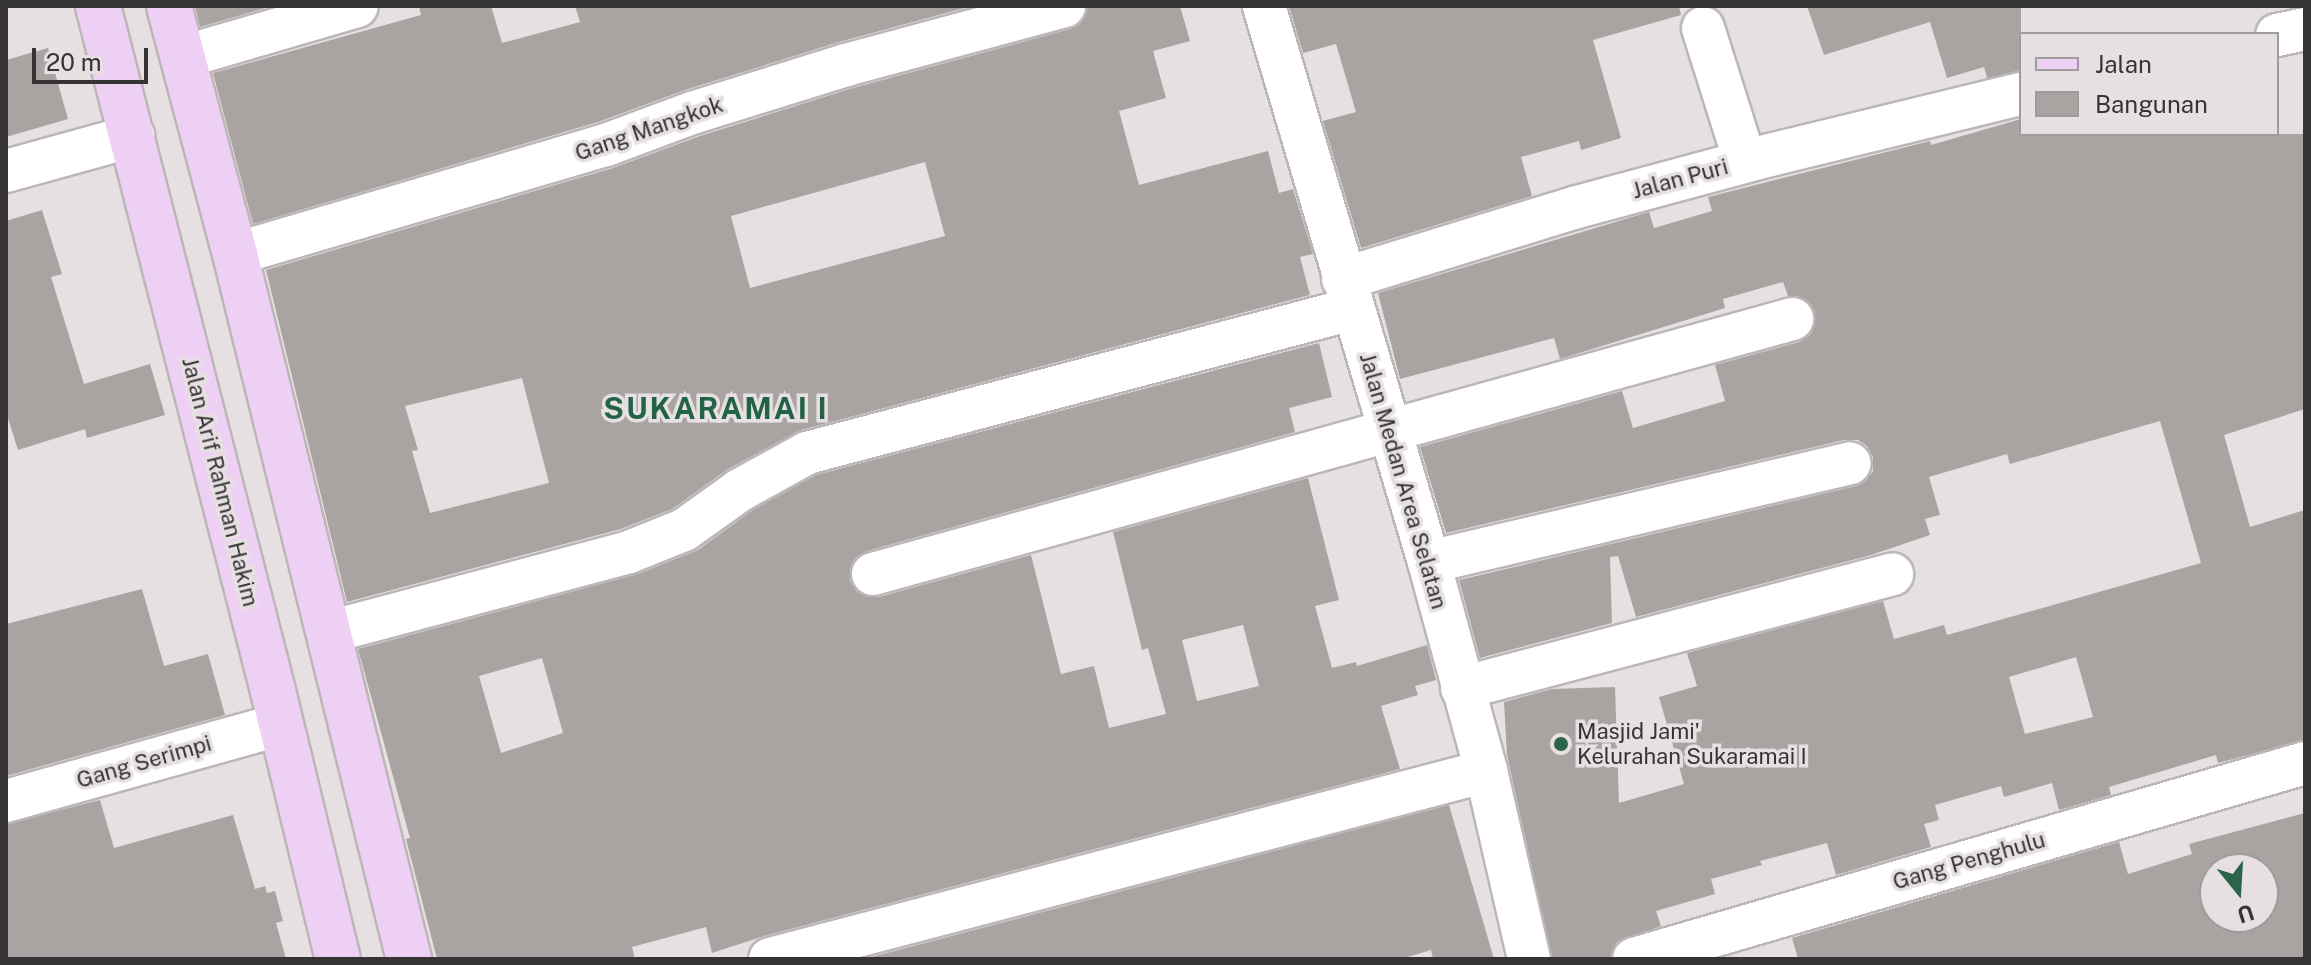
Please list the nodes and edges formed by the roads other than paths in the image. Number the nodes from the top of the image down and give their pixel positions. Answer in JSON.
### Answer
{"nodes":[{"id":1,"x":98,"y":6,"type":"edge"},
{"id":2,"x":169,"y":6,"type":"edge"},
{"id":3,"x":357,"y":6,"type":"edge"},
{"id":4,"x":1064,"y":6,"type":"edge"},
{"id":5,"x":1264,"y":6,"type":"edge"},
{"id":6,"x":1703,"y":28,"type":"dead end"},
{"id":7,"x":2305,"y":29,"type":"edge"},
{"id":8,"x":2279,"y":35,"type":"edge"},
{"id":9,"x":183,"y":57,"type":"junction"},
{"id":10,"x":2019,"y":94,"type":"edge"},
{"id":11,"x":133,"y":136,"type":"junction"},
{"id":12,"x":1745,"y":161,"type":"junction"},
{"id":13,"x":6,"y":171,"type":"edge"},
{"id":14,"x":235,"y":254,"type":"junction"},
{"id":15,"x":1348,"y":294,"type":"junction"},
{"id":16,"x":1792,"y":319,"type":"dead end"},
{"id":17,"x":1392,"y":428,"type":"junction"},
{"id":18,"x":1850,"y":463,"type":"dead end"},
{"id":19,"x":1429,"y":562,"type":"junction"},
{"id":20,"x":873,"y":574,"type":"dead end"},
{"id":21,"x":1892,"y":574,"type":"dead end"},
{"id":22,"x":329,"y":632,"type":"junction"},
{"id":23,"x":1462,"y":688,"type":"junction"},
{"id":24,"x":281,"y":724,"type":"junction"},
{"id":25,"x":2305,"y":763,"type":"edge"},
{"id":26,"x":1486,"y":771,"type":"junction"},
{"id":27,"x":6,"y":801,"type":"edge"},
{"id":28,"x":338,"y":959,"type":"edge"},
{"id":29,"x":409,"y":959,"type":"edge"},
{"id":30,"x":770,"y":959,"type":"edge"},
{"id":31,"x":1529,"y":959,"type":"edge"},
{"id":32,"x":1634,"y":959,"type":"edge"}],
"edges":[{"from":1,"to":11,"type":"main road","name":"Jalan Arif Rahman Hakim"},
{"from":2,"to":9,"type":"main road"},
{"from":3,"to":9,"type":"street"},
{"from":4,"to":14,"type":"street","name":"Gang Mangkok"},
{"from":5,"to":15,"type":"street","name":"Jalan Medan Area Selatan"},
{"from":6,"to":12,"type":"street"},
{"from":7,"to":8,"type":"street"},
{"from":9,"to":14,"type":"main road"},
{"from":10,"to":12,"type":"street","name":"Jalan Puri"},
{"from":11,"to":13,"type":"street"},
{"from":11,"to":24,"type":"main road","name":"Jalan Arif Rahman Hakim"},
{"from":12,"to":15,"type":"street","name":"Jalan Puri"},
{"from":14,"to":22,"type":"main road"},
{"from":15,"to":17,"type":"street","name":"Jalan Medan Area Selatan"},
{"from":15,"to":22,"type":"street","name":"Jalan Puri"},
{"from":16,"to":17,"type":"street"},
{"from":17,"to":19,"type":"street","name":"Jalan Medan Area Selatan"},
{"from":17,"to":20,"type":"street"},
{"from":18,"to":19,"type":"street"},
{"from":19,"to":23,"type":"street","name":"Jalan Medan Area Selatan"},
{"from":21,"to":23,"type":"street"},
{"from":22,"to":29,"type":"main road"},
{"from":23,"to":26,"type":"street","name":"Jalan Medan Area Selatan"},
{"from":24,"to":27,"type":"street","name":"Gang Serimpi"},
{"from":24,"to":28,"type":"main road","name":"Jalan Arif Rahman Hakim"},
{"from":25,"to":32,"type":"street","name":"Gang Penghulu"},
{"from":26,"to":30,"type":"street"},
{"from":26,"to":31,"type":"street","name":"Jalan Medan Area Selatan"}]}
